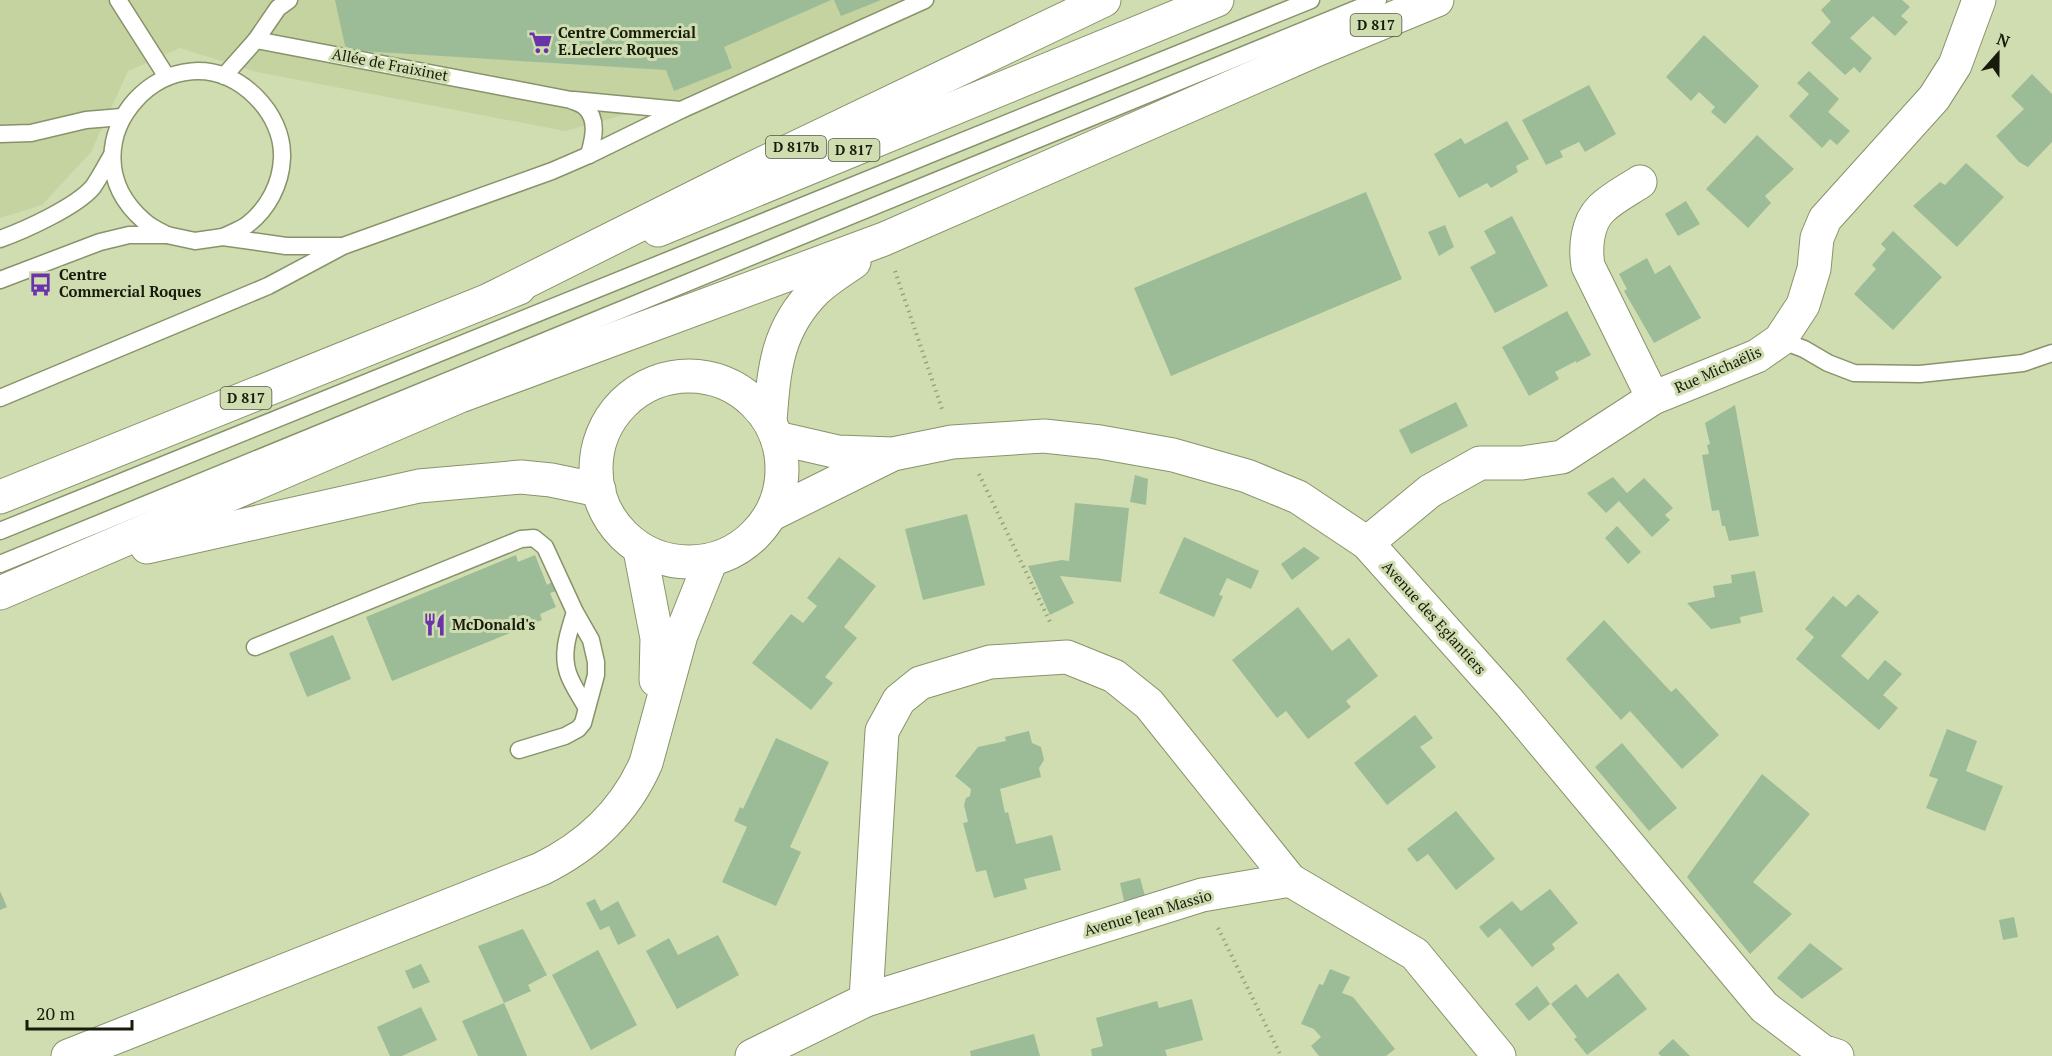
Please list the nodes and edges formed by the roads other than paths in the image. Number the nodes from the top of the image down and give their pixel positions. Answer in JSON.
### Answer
{"nodes":[{"id":1,"x":118,"y":0,"type":"edge"},
{"id":2,"x":289,"y":0,"type":"edge"},
{"id":3,"x":925,"y":0,"type":"edge"},
{"id":4,"x":1104,"y":0,"type":"edge"},
{"id":5,"x":1217,"y":0,"type":"edge"},
{"id":6,"x":1311,"y":0,"type":"edge"},
{"id":7,"x":1378,"y":0,"type":"edge"},
{"id":8,"x":1437,"y":0,"type":"edge"},
{"id":9,"x":1979,"y":0,"type":"edge"},
{"id":10,"x":256,"y":40,"type":"junction"},
{"id":11,"x":224,"y":76,"type":"junction"},
{"id":12,"x":167,"y":77,"type":"junction"},
{"id":13,"x":571,"y":100,"type":"junction"},
{"id":14,"x":681,"y":110,"type":"junction"},
{"id":15,"x":123,"y":117,"type":"junction"},
{"id":16,"x":0,"y":134,"type":"edge"},
{"id":17,"x":112,"y":155,"type":"junction"},
{"id":18,"x":589,"y":156,"type":"junction"},
{"id":19,"x":1640,"y":182,"type":"dead end"},
{"id":20,"x":167,"y":236,"type":"junction"},
{"id":21,"x":223,"y":237,"type":"junction"},
{"id":22,"x":0,"y":239,"type":"edge"},
{"id":23,"x":884,"y":239,"type":"junction"},
{"id":24,"x":344,"y":246,"type":"junction"},
{"id":25,"x":0,"y":280,"type":"edge"},
{"id":26,"x":491,"y":299,"type":"junction"},
{"id":27,"x":1780,"y":340,"type":"junction"},
{"id":28,"x":2052,"y":353,"type":"edge"},
{"id":29,"x":0,"y":398,"type":"edge"},
{"id":30,"x":1653,"y":398,"type":"junction"},
{"id":31,"x":774,"y":429,"type":"junction"},
{"id":32,"x":893,"y":453,"type":"junction"},
{"id":33,"x":598,"y":490,"type":"junction"},
{"id":34,"x":0,"y":497,"type":"edge"},
{"id":35,"x":772,"y":514,"type":"junction"},
{"id":36,"x":0,"y":531,"type":"edge"},
{"id":37,"x":1367,"y":543,"type":"junction"},
{"id":38,"x":640,"y":550,"type":"junction"},
{"id":39,"x":711,"y":560,"type":"junction"},
{"id":40,"x":0,"y":564,"type":"edge"},
{"id":41,"x":70,"y":564,"type":"junction"},
{"id":42,"x":0,"y":593,"type":"edge"},
{"id":43,"x":575,"y":612,"type":"junction"},
{"id":44,"x":255,"y":647,"type":"dead end"},
{"id":45,"x":586,"y":707,"type":"junction"},
{"id":46,"x":656,"y":730,"type":"junction"},
{"id":47,"x":519,"y":750,"type":"dead end"},
{"id":48,"x":1290,"y":880,"type":"junction"},
{"id":49,"x":866,"y":1000,"type":"junction"},
{"id":50,"x":1826,"y":1054,"type":"edge"},
{"id":51,"x":68,"y":1056,"type":"edge"},
{"id":52,"x":752,"y":1056,"type":"edge"},
{"id":53,"x":1499,"y":1056,"type":"edge"}],
"edges":[{"from":1,"to":12,"type":"lane"},
{"from":2,"to":10,"type":"lane"},
{"from":3,"to":14,"type":"lane","name":"Allée de Fraixinet"},
{"from":4,"to":26,"type":"main road","number":"D 817b"},
{"from":5,"to":26,"type":"main road","number":"D 817"},
{"from":6,"to":36,"type":"lane"},
{"from":7,"to":40,"type":"lane"},
{"from":8,"to":23,"type":"main road","number":"D 817"},
{"from":9,"to":27,"type":"main road","name":"Rue Michaëlis"},
{"from":10,"to":11,"type":"lane"},
{"from":10,"to":13,"type":"lane","name":"Allée de Fraixinet"},
{"from":11,"to":12,"type":"lane"},
{"from":11,"to":21,"type":"lane"},
{"from":12,"to":15,"type":"lane"},
{"from":13,"to":14,"type":"lane","name":"Allée de Fraixinet"},
{"from":13,"to":18,"type":"lane"},
{"from":14,"to":18,"type":"lane","name":"Allée de Fraixinet"},
{"from":15,"to":16,"type":"lane"},
{"from":15,"to":17,"type":"lane"},
{"from":17,"to":20,"type":"lane"},
{"from":17,"to":22,"type":"lane"},
{"from":18,"to":24,"type":"lane","name":"Allée de Fraixinet"},
{"from":19,"to":30,"type":"main road"},
{"from":20,"to":21,"type":"lane"},
{"from":20,"to":25,"type":"lane"},
{"from":21,"to":24,"type":"lane"},
{"from":23,"to":31,"type":"main road"},
{"from":23,"to":41,"type":"main road","number":"D 817"},
{"from":24,"to":29,"type":"lane"},
{"from":26,"to":34,"type":"main road","number":"D 817"},
{"from":27,"to":28,"type":"lane"},
{"from":27,"to":30,"type":"main road","name":"Rue Michaëlis"},
{"from":30,"to":37,"type":"main road","name":"Rue Michaëlis"},
{"from":31,"to":32,"type":"main road","name":"Avenue des Eglantiers"},
{"from":31,"to":33,"type":"main road"},
{"from":31,"to":35,"type":"main road"},
{"from":32,"to":35,"type":"main road","name":"Avenue des Eglantiers"},
{"from":32,"to":37,"type":"main road","name":"Avenue des Eglantiers"},
{"from":33,"to":38,"type":"main road"},
{"from":33,"to":41,"type":"main road"},
{"from":35,"to":39,"type":"main road"},
{"from":37,"to":50,"type":"main road","name":"Avenue des Eglantiers"},
{"from":38,"to":39,"type":"main road"},
{"from":38,"to":46,"type":"main road"},
{"from":39,"to":46,"type":"main road"},
{"from":41,"to":42,"type":"main road","number":"D 817"},
{"from":43,"to":44,"type":"lane"},
{"from":43,"to":45,"type":"lane"},
{"from":43,"to":45,"type":"lane"},
{"from":45,"to":47,"type":"lane"},
{"from":46,"to":51,"type":"main road"},
{"from":48,"to":49,"type":"main road","name":"Avenue Jean Massio"},
{"from":48,"to":49,"type":"main road"},
{"from":48,"to":53,"type":"main road"},
{"from":49,"to":52,"type":"main road","name":"Avenue Jean Massio"}]}
